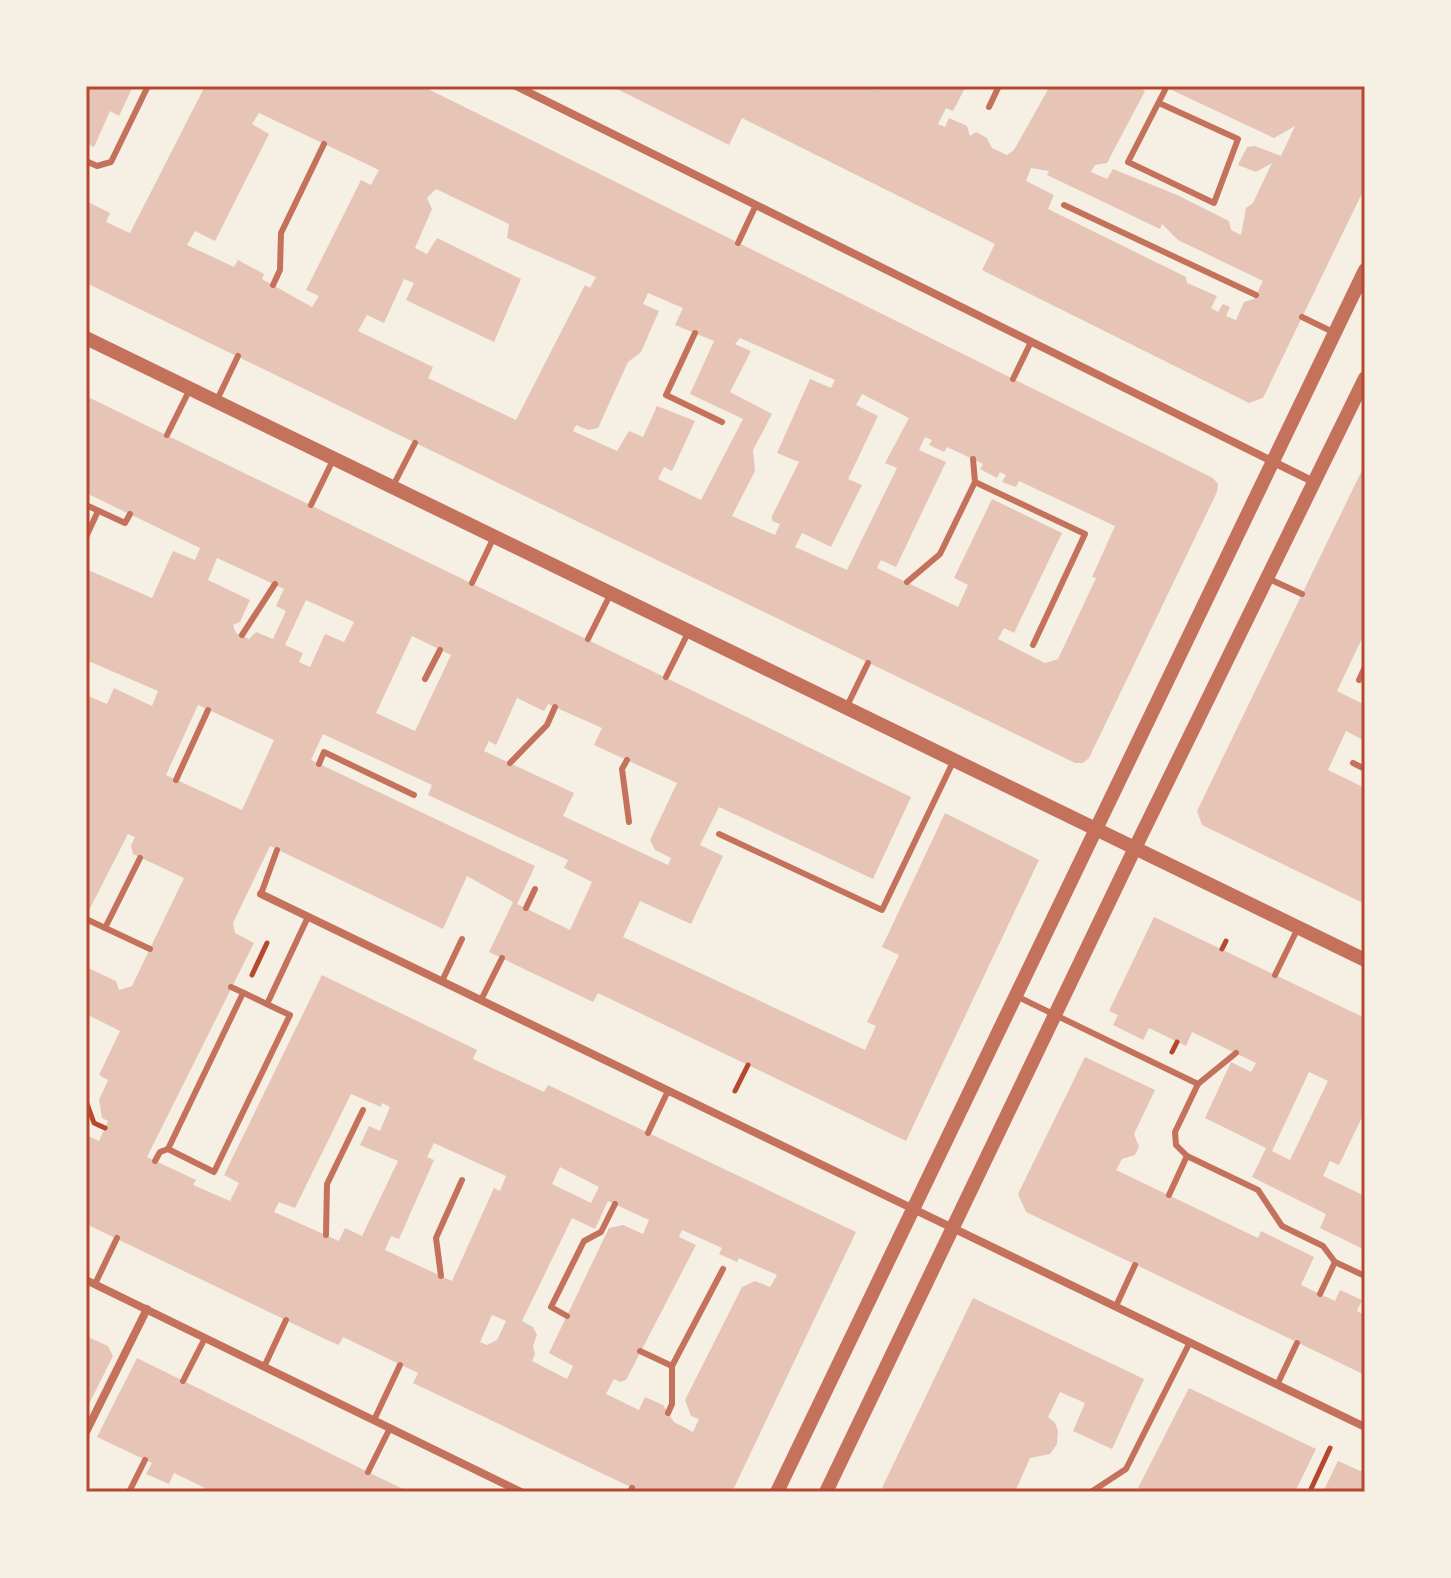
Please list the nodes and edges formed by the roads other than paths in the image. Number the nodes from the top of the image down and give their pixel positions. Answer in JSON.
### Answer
{"nodes":[{"id":1,"x":148,"y":86,"type":"edge"},
{"id":2,"x":516,"y":86,"type":"edge"},
{"id":3,"x":999,"y":86,"type":"edge"},
{"id":4,"x":1166,"y":88,"type":"edge"},
{"id":5,"x":1159,"y":103,"type":"junction"},
{"id":6,"x":989,"y":107,"type":"dead end"},
{"id":7,"x":324,"y":144,"type":"dead end"},
{"id":8,"x":86,"y":161,"type":"edge"},
{"id":9,"x":756,"y":205,"type":"junction"},
{"id":10,"x":1064,"y":205,"type":"dead end"},
{"id":11,"x":738,"y":243,"type":"dead end"},
{"id":12,"x":1365,"y":270,"type":"edge"},
{"id":13,"x":273,"y":285,"type":"dead end"},
{"id":14,"x":1256,"y":295,"type":"dead end"},
{"id":15,"x":1302,"y":317,"type":"dead end"},
{"id":16,"x":695,"y":333,"type":"dead end"},
{"id":17,"x":1335,"y":333,"type":"junction"},
{"id":18,"x":86,"y":338,"type":"edge"},
{"id":19,"x":1031,"y":342,"type":"junction"},
{"id":20,"x":238,"y":356,"type":"dead end"},
{"id":21,"x":1365,"y":378,"type":"edge"},
{"id":22,"x":1013,"y":379,"type":"dead end"},
{"id":23,"x":190,"y":389,"type":"junction"},
{"id":24,"x":216,"y":402,"type":"junction"},
{"id":25,"x":722,"y":422,"type":"dead end"},
{"id":26,"x":167,"y":435,"type":"dead end"},
{"id":27,"x":415,"y":443,"type":"dead end"},
{"id":28,"x":334,"y":458,"type":"junction"},
{"id":29,"x":973,"y":459,"type":"dead end"},
{"id":30,"x":1273,"y":462,"type":"junction"},
{"id":31,"x":975,"y":482,"type":"junction"},
{"id":32,"x":1314,"y":482,"type":"junction"},
{"id":33,"x":393,"y":487,"type":"junction"},
{"id":34,"x":86,"y":505,"type":"edge"},
{"id":35,"x":311,"y":505,"type":"dead end"},
{"id":36,"x":98,"y":511,"type":"junction"},
{"id":37,"x":130,"y":514,"type":"dead end"},
{"id":38,"x":86,"y":537,"type":"edge"},
{"id":39,"x":494,"y":537,"type":"junction"},
{"id":40,"x":1267,"y":578,"type":"junction"},
{"id":41,"x":907,"y":582,"type":"dead end"},
{"id":42,"x":472,"y":583,"type":"dead end"},
{"id":43,"x":275,"y":584,"type":"dead end"},
{"id":44,"x":611,"y":593,"type":"junction"},
{"id":45,"x":1302,"y":594,"type":"dead end"},
{"id":46,"x":689,"y":631,"type":"junction"},
{"id":47,"x":242,"y":635,"type":"dead end"},
{"id":48,"x":588,"y":639,"type":"dead end"},
{"id":49,"x":1033,"y":645,"type":"dead end"},
{"id":50,"x":440,"y":650,"type":"dead end"},
{"id":51,"x":868,"y":663,"type":"dead end"},
{"id":52,"x":1365,"y":667,"type":"edge"},
{"id":53,"x":666,"y":677,"type":"dead end"},
{"id":54,"x":425,"y":679,"type":"dead end"},
{"id":55,"x":1359,"y":680,"type":"dead end"},
{"id":56,"x":555,"y":707,"type":"dead end"},
{"id":57,"x":846,"y":708,"type":"junction"},
{"id":58,"x":208,"y":710,"type":"dead end"},
{"id":59,"x":627,"y":760,"type":"dead end"},
{"id":60,"x":954,"y":760,"type":"junction"},
{"id":61,"x":510,"y":763,"type":"dead end"},
{"id":62,"x":1353,"y":763,"type":"dead end"},
{"id":63,"x":319,"y":764,"type":"dead end"},
{"id":64,"x":1365,"y":769,"type":"edge"},
{"id":65,"x":176,"y":780,"type":"dead end"},
{"id":66,"x":414,"y":795,"type":"dead end"},
{"id":67,"x":629,"y":822,"type":"dead end"},
{"id":68,"x":1096,"y":829,"type":"junction"},
{"id":69,"x":719,"y":834,"type":"dead end"},
{"id":70,"x":1135,"y":848,"type":"junction"},
{"id":71,"x":277,"y":850,"type":"dead end"},
{"id":72,"x":140,"y":858,"type":"dead end"},
{"id":73,"x":535,"y":889,"type":"dead end"},
{"id":74,"x":261,"y":894,"type":"joint"},
{"id":75,"x":526,"y":908,"type":"dead end"},
{"id":76,"x":308,"y":917,"type":"junction"},
{"id":77,"x":86,"y":919,"type":"edge"},
{"id":78,"x":105,"y":928,"type":"junction"},
{"id":79,"x":1299,"y":928,"type":"junction"},
{"id":80,"x":462,"y":939,"type":"dead end"},
{"id":81,"x":150,"y":949,"type":"dead end"},
{"id":82,"x":502,"y":958,"type":"dead end"},
{"id":83,"x":1365,"y":960,"type":"edge"},
{"id":84,"x":1275,"y":975,"type":"dead end"},
{"id":85,"x":442,"y":981,"type":"junction"},
{"id":86,"x":231,"y":987,"type":"dead end"},
{"id":87,"x":243,"y":993,"type":"junction"},
{"id":88,"x":1016,"y":996,"type":"junction"},
{"id":89,"x":481,"y":1000,"type":"junction"},
{"id":90,"x":267,"y":1004,"type":"junction"},
{"id":91,"x":1055,"y":1015,"type":"junction"},
{"id":92,"x":1236,"y":1053,"type":"dead end"},
{"id":93,"x":1198,"y":1084,"type":"junction"},
{"id":94,"x":668,"y":1091,"type":"junction"},
{"id":95,"x":363,"y":1110,"type":"dead end"},
{"id":96,"x":648,"y":1133,"type":"dead end"},
{"id":97,"x":168,"y":1149,"type":"junction"},
{"id":98,"x":1187,"y":1156,"type":"junction"},
{"id":99,"x":155,"y":1161,"type":"dead end"},
{"id":100,"x":462,"y":1180,"type":"dead end"},
{"id":101,"x":1169,"y":1195,"type":"dead end"},
{"id":102,"x":615,"y":1204,"type":"dead end"},
{"id":103,"x":914,"y":1209,"type":"junction"},
{"id":104,"x":953,"y":1228,"type":"junction"},
{"id":105,"x":326,"y":1235,"type":"dead end"},
{"id":106,"x":117,"y":1238,"type":"dead end"},
{"id":107,"x":1335,"y":1262,"type":"junction"},
{"id":108,"x":1135,"y":1265,"type":"dead end"},
{"id":109,"x":723,"y":1269,"type":"dead end"},
{"id":110,"x":441,"y":1276,"type":"dead end"},
{"id":111,"x":1365,"y":1276,"type":"edge"},
{"id":112,"x":90,"y":1282,"type":"edge"},
{"id":113,"x":1320,"y":1294,"type":"dead end"},
{"id":114,"x":1116,"y":1306,"type":"junction"},
{"id":115,"x":147,"y":1309,"type":"junction"},
{"id":116,"x":567,"y":1316,"type":"dead end"},
{"id":117,"x":286,"y":1320,"type":"dead end"},
{"id":118,"x":205,"y":1338,"type":"junction"},
{"id":119,"x":1190,"y":1342,"type":"junction"},
{"id":120,"x":1297,"y":1343,"type":"dead end"},
{"id":121,"x":640,"y":1351,"type":"dead end"},
{"id":122,"x":400,"y":1365,"type":"dead end"},
{"id":123,"x":672,"y":1366,"type":"junction"},
{"id":124,"x":264,"y":1367,"type":"junction"},
{"id":125,"x":183,"y":1381,"type":"dead end"},
{"id":126,"x":1277,"y":1385,"type":"junction"},
{"id":127,"x":668,"y":1413,"type":"dead end"},
{"id":128,"x":374,"y":1420,"type":"junction"},
{"id":129,"x":1365,"y":1427,"type":"edge"},
{"id":130,"x":390,"y":1428,"type":"junction"},
{"id":131,"x":86,"y":1432,"type":"edge"},
{"id":132,"x":145,"y":1460,"type":"dead end"},
{"id":133,"x":368,"y":1472,"type":"dead end"},
{"id":134,"x":129,"y":1492,"type":"edge"},
{"id":135,"x":521,"y":1492,"type":"edge"},
{"id":136,"x":777,"y":1492,"type":"edge"},
{"id":137,"x":826,"y":1492,"type":"edge"},
{"id":138,"x":1091,"y":1492,"type":"edge"}],
"edges":[{"from":1,"to":8,"type":"lane"},
{"from":2,"to":9,"type":"street"},
{"from":3,"to":6,"type":"lane"},
{"from":4,"to":5,"type":"lane"},
{"from":5,"to":5,"type":"lane"},
{"from":7,"to":13,"type":"lane"},
{"from":9,"to":11,"type":"lane"},
{"from":9,"to":19,"type":"street"},
{"from":10,"to":14,"type":"lane"},
{"from":12,"to":17,"type":"street"},
{"from":15,"to":17,"type":"lane"},
{"from":16,"to":25,"type":"lane"},
{"from":17,"to":30,"type":"street"},
{"from":18,"to":23,"type":"street"},
{"from":19,"to":22,"type":"lane"},
{"from":19,"to":30,"type":"street"},
{"from":20,"to":24,"type":"lane"},
{"from":21,"to":32,"type":"street"},
{"from":23,"to":24,"type":"street"},
{"from":23,"to":26,"type":"lane"},
{"from":24,"to":28,"type":"street"},
{"from":27,"to":33,"type":"lane"},
{"from":28,"to":33,"type":"street"},
{"from":28,"to":35,"type":"lane"},
{"from":29,"to":31,"type":"lane"},
{"from":30,"to":32,"type":"street"},
{"from":30,"to":68,"type":"street"},
{"from":31,"to":41,"type":"lane"},
{"from":31,"to":49,"type":"lane"},
{"from":32,"to":40,"type":"street"},
{"from":33,"to":39,"type":"street"},
{"from":34,"to":36,"type":"lane"},
{"from":36,"to":37,"type":"lane"},
{"from":36,"to":38,"type":"lane"},
{"from":39,"to":42,"type":"lane"},
{"from":39,"to":44,"type":"street"},
{"from":40,"to":45,"type":"lane"},
{"from":40,"to":70,"type":"street"},
{"from":43,"to":47,"type":"lane"},
{"from":44,"to":46,"type":"street"},
{"from":44,"to":48,"type":"lane"},
{"from":46,"to":53,"type":"lane"},
{"from":46,"to":57,"type":"street"},
{"from":50,"to":54,"type":"lane"},
{"from":51,"to":57,"type":"lane"},
{"from":52,"to":55,"type":"lane"},
{"from":56,"to":61,"type":"lane"},
{"from":57,"to":60,"type":"street"},
{"from":58,"to":65,"type":"lane"},
{"from":59,"to":67,"type":"lane"},
{"from":60,"to":68,"type":"street"},
{"from":60,"to":69,"type":"lane"},
{"from":62,"to":64,"type":"lane"},
{"from":63,"to":66,"type":"lane"},
{"from":68,"to":70,"type":"street"},
{"from":68,"to":88,"type":"street"},
{"from":70,"to":79,"type":"street"},
{"from":70,"to":91,"type":"street"},
{"from":71,"to":74,"type":"lane"},
{"from":72,"to":78,"type":"lane"},
{"from":73,"to":75,"type":"lane"},
{"from":74,"to":76,"type":"street"},
{"from":76,"to":85,"type":"street"},
{"from":76,"to":90,"type":"lane"},
{"from":77,"to":78,"type":"lane"},
{"from":78,"to":81,"type":"lane"},
{"from":79,"to":83,"type":"street"},
{"from":79,"to":84,"type":"lane"},
{"from":80,"to":85,"type":"lane"},
{"from":82,"to":89,"type":"lane"},
{"from":85,"to":89,"type":"street"},
{"from":86,"to":87,"type":"lane"},
{"from":87,"to":90,"type":"lane"},
{"from":87,"to":97,"type":"lane"},
{"from":88,"to":91,"type":"lane"},
{"from":88,"to":103,"type":"street"},
{"from":89,"to":94,"type":"street"},
{"from":90,"to":97,"type":"lane"},
{"from":91,"to":93,"type":"lane"},
{"from":91,"to":104,"type":"street"},
{"from":92,"to":93,"type":"lane"},
{"from":93,"to":98,"type":"lane"},
{"from":94,"to":96,"type":"lane"},
{"from":94,"to":103,"type":"street"},
{"from":95,"to":105,"type":"lane"},
{"from":97,"to":99,"type":"lane"},
{"from":98,"to":101,"type":"lane"},
{"from":98,"to":107,"type":"lane"},
{"from":100,"to":110,"type":"lane"},
{"from":102,"to":116,"type":"lane"},
{"from":103,"to":104,"type":"street"},
{"from":103,"to":136,"type":"street"},
{"from":104,"to":114,"type":"street"},
{"from":104,"to":137,"type":"street"},
{"from":106,"to":112,"type":"lane"},
{"from":107,"to":111,"type":"lane"},
{"from":107,"to":113,"type":"lane"},
{"from":108,"to":114,"type":"lane"},
{"from":109,"to":123,"type":"lane"},
{"from":112,"to":115,"type":"street"},
{"from":114,"to":119,"type":"street"},
{"from":115,"to":118,"type":"street"},
{"from":115,"to":131,"type":"street"},
{"from":117,"to":124,"type":"lane"},
{"from":118,"to":124,"type":"street"},
{"from":118,"to":125,"type":"lane"},
{"from":119,"to":126,"type":"street"},
{"from":119,"to":138,"type":"lane"},
{"from":120,"to":126,"type":"lane"},
{"from":121,"to":123,"type":"lane"},
{"from":122,"to":128,"type":"lane"},
{"from":123,"to":127,"type":"lane"},
{"from":124,"to":128,"type":"street"},
{"from":126,"to":129,"type":"street"},
{"from":128,"to":130,"type":"street"},
{"from":130,"to":133,"type":"lane"},
{"from":130,"to":135,"type":"street"},
{"from":132,"to":134,"type":"lane"}]}
